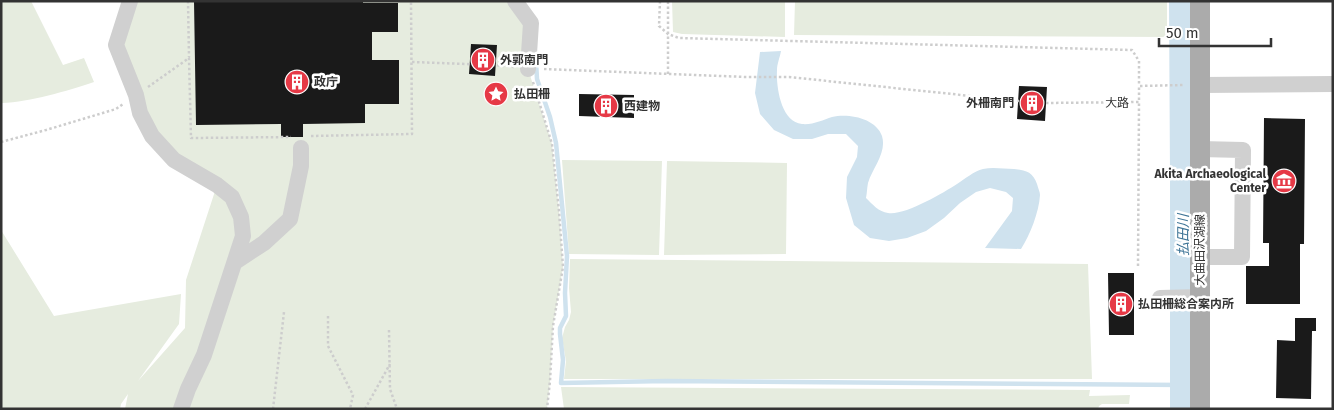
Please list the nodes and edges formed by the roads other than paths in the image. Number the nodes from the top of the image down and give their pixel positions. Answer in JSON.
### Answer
{"nodes":[{"id":1,"x":130,"y":1,"type":"edge"},
{"id":2,"x":515,"y":1,"type":"edge"},
{"id":3,"x":1200,"y":1,"type":"edge"},
{"id":4,"x":528,"y":69,"type":"road end"},
{"id":5,"x":1333,"y":84,"type":"edge"},
{"id":6,"x":1200,"y":85,"type":"junction"},
{"id":7,"x":300,"y":140,"type":"road end"},
{"id":8,"x":1200,"y":149,"type":"junction"},
{"id":9,"x":1200,"y":257,"type":"junction"},
{"id":10,"x":235,"y":262,"type":"junction"},
{"id":11,"x":1200,"y":297,"type":"junction"},
{"id":12,"x":1160,"y":298,"type":"dead end"},
{"id":13,"x":181,"y":409,"type":"edge"},
{"id":14,"x":1200,"y":409,"type":"edge"}],
"edges":[{"from":1,"to":10,"type":"street"},
{"from":2,"to":4,"type":"street"},
{"from":3,"to":6,"type":"main road","name":"大曲田沢湖線"},
{"from":5,"to":6,"type":"street"},
{"from":6,"to":8,"type":"main road","name":"大曲田沢湖線"},
{"from":7,"to":10,"type":"street"},
{"from":8,"to":9,"type":"main road","name":"大曲田沢湖線"},
{"from":8,"to":9,"type":"street"},
{"from":9,"to":11,"type":"main road","name":"大曲田沢湖線"},
{"from":10,"to":13,"type":"street"},
{"from":11,"to":12,"type":"street"},
{"from":11,"to":14,"type":"main road","name":"大曲田沢湖線"}]}
